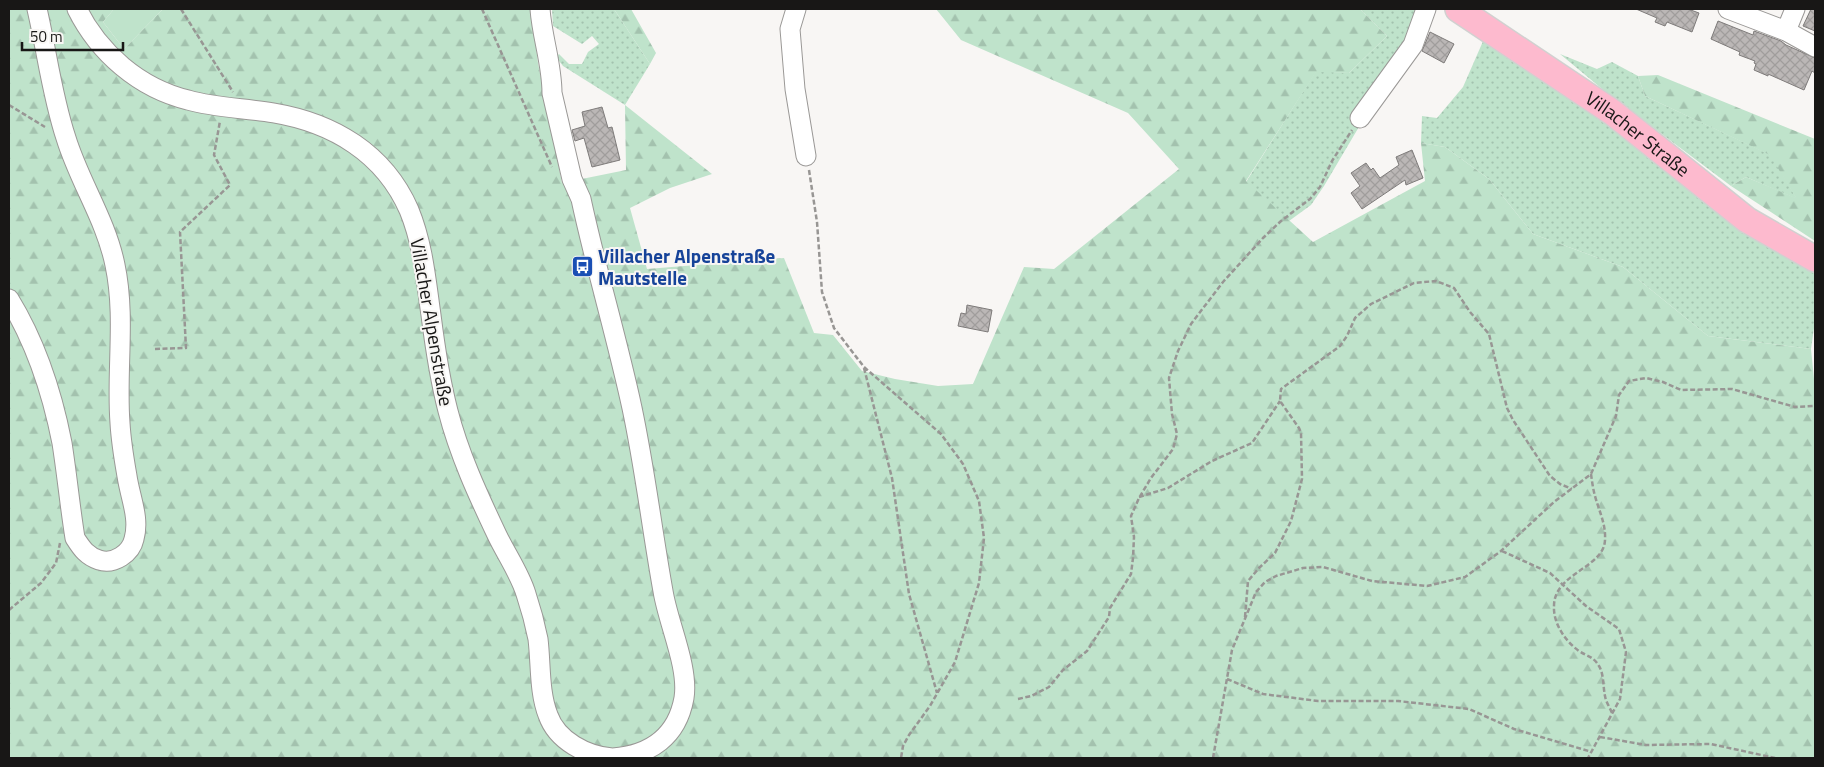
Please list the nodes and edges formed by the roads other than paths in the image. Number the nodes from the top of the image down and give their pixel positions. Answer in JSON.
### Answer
{"nodes":[{"id":1,"x":37,"y":9,"type":"edge"},
{"id":2,"x":77,"y":9,"type":"edge"},
{"id":3,"x":540,"y":9,"type":"edge"},
{"id":4,"x":796,"y":9,"type":"edge"},
{"id":5,"x":1426,"y":9,"type":"edge"},
{"id":6,"x":1458,"y":9,"type":"edge"},
{"id":7,"x":1728,"y":9,"type":"edge"},
{"id":8,"x":1795,"y":9,"type":"edge"},
{"id":9,"x":1786,"y":31,"type":"junction"},
{"id":10,"x":1815,"y":47,"type":"edge"},
{"id":11,"x":1360,"y":118,"type":"road end"},
{"id":12,"x":806,"y":156,"type":"road end"},
{"id":13,"x":1815,"y":258,"type":"edge"},
{"id":14,"x":9,"y":299,"type":"edge"},
{"id":15,"x":613,"y":758,"type":"edge"}],
"edges":[{"from":1,"to":14,"type":"street"},
{"from":2,"to":15,"type":"street","name":"Villacher Alpenstraße"},
{"from":3,"to":15,"type":"street","name":"Villacher Alpenstraße"},
{"from":4,"to":12,"type":"street"},
{"from":5,"to":11,"type":"street"},
{"from":6,"to":13,"type":"main road","name":"Villacher Straße"},
{"from":7,"to":9,"type":"street"},
{"from":8,"to":9,"type":"street"},
{"from":9,"to":10,"type":"street"}]}
